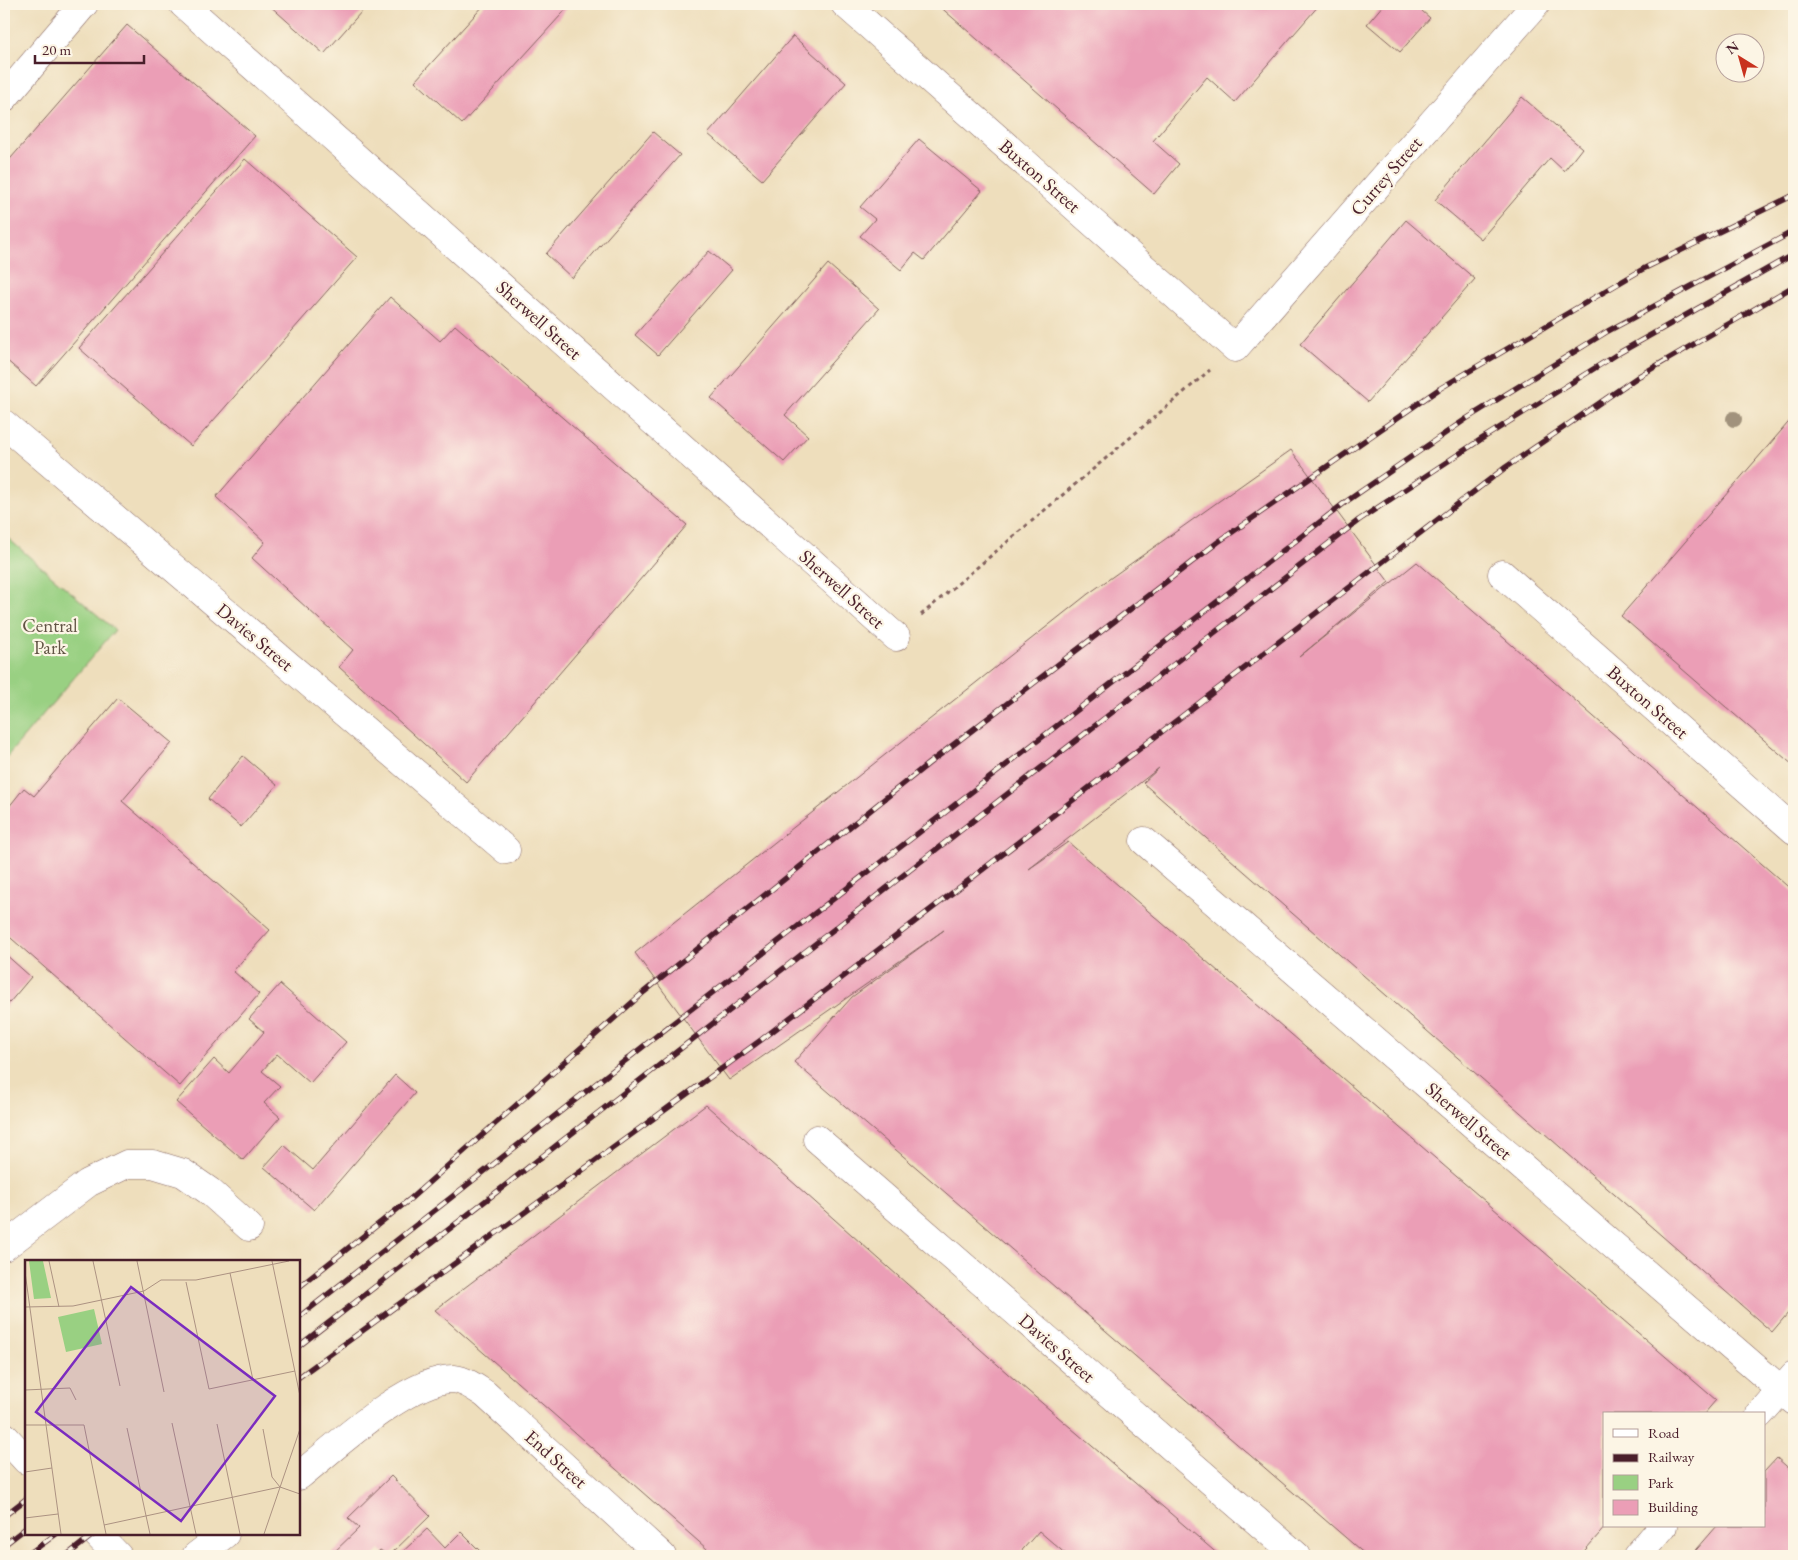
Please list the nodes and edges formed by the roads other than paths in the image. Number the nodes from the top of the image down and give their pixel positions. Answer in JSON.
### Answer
{"nodes":[{"id":1,"x":84,"y":4,"type":"edge"},
{"id":2,"x":183,"y":4,"type":"edge"},
{"id":3,"x":845,"y":4,"type":"edge"},
{"id":4,"x":1530,"y":6,"type":"edge"},
{"id":5,"x":4,"y":98,"type":"edge"},
{"id":6,"x":1235,"y":348,"type":"joint"},
{"id":7,"x":4,"y":424,"type":"edge"},
{"id":8,"x":1502,"y":574,"type":"dead end"},
{"id":9,"x":896,"y":637,"type":"road end"},
{"id":10,"x":1794,"y":830,"type":"edge"},
{"id":11,"x":1144,"y":841,"type":"dead end"},
{"id":12,"x":506,"y":850,"type":"dead end"},
{"id":13,"x":817,"y":1139,"type":"dead end"},
{"id":14,"x":249,"y":1226,"type":"dead end"},
{"id":15,"x":4,"y":1247,"type":"edge"},
{"id":16,"x":1790,"y":1389,"type":"edge"},
{"id":17,"x":1762,"y":1412,"type":"edge"},
{"id":18,"x":4,"y":1436,"type":"edge"},
{"id":19,"x":25,"y":1459,"type":"edge"},
{"id":20,"x":300,"y":1475,"type":"edge"},
{"id":21,"x":1661,"y":1528,"type":"edge"},
{"id":22,"x":98,"y":1535,"type":"edge"},
{"id":23,"x":224,"y":1535,"type":"edge"},
{"id":24,"x":118,"y":1556,"type":"edge"},
{"id":25,"x":196,"y":1556,"type":"edge"},
{"id":26,"x":662,"y":1556,"type":"edge"},
{"id":27,"x":1296,"y":1556,"type":"edge"},
{"id":28,"x":1637,"y":1556,"type":"edge"}],
"edges":[{"from":1,"to":5,"type":"street"},
{"from":2,"to":9,"type":"street","name":"Sherwell Street"},
{"from":3,"to":6,"type":"street","name":"Buxton Street"},
{"from":4,"to":6,"type":"street","name":"Currey Street"},
{"from":7,"to":12,"type":"street","name":"Davies Street"},
{"from":8,"to":10,"type":"street","name":"Buxton Street"},
{"from":11,"to":16,"type":"street","name":"Sherwell Street"},
{"from":13,"to":27,"type":"street","name":"Davies Street"},
{"from":14,"to":15,"type":"street"},
{"from":16,"to":17,"type":"street"},
{"from":18,"to":19,"type":"street"},
{"from":20,"to":26,"type":"street","name":"End Street"},
{"from":21,"to":28,"type":"street"},
{"from":22,"to":24,"type":"street"},
{"from":23,"to":25,"type":"street"}]}
